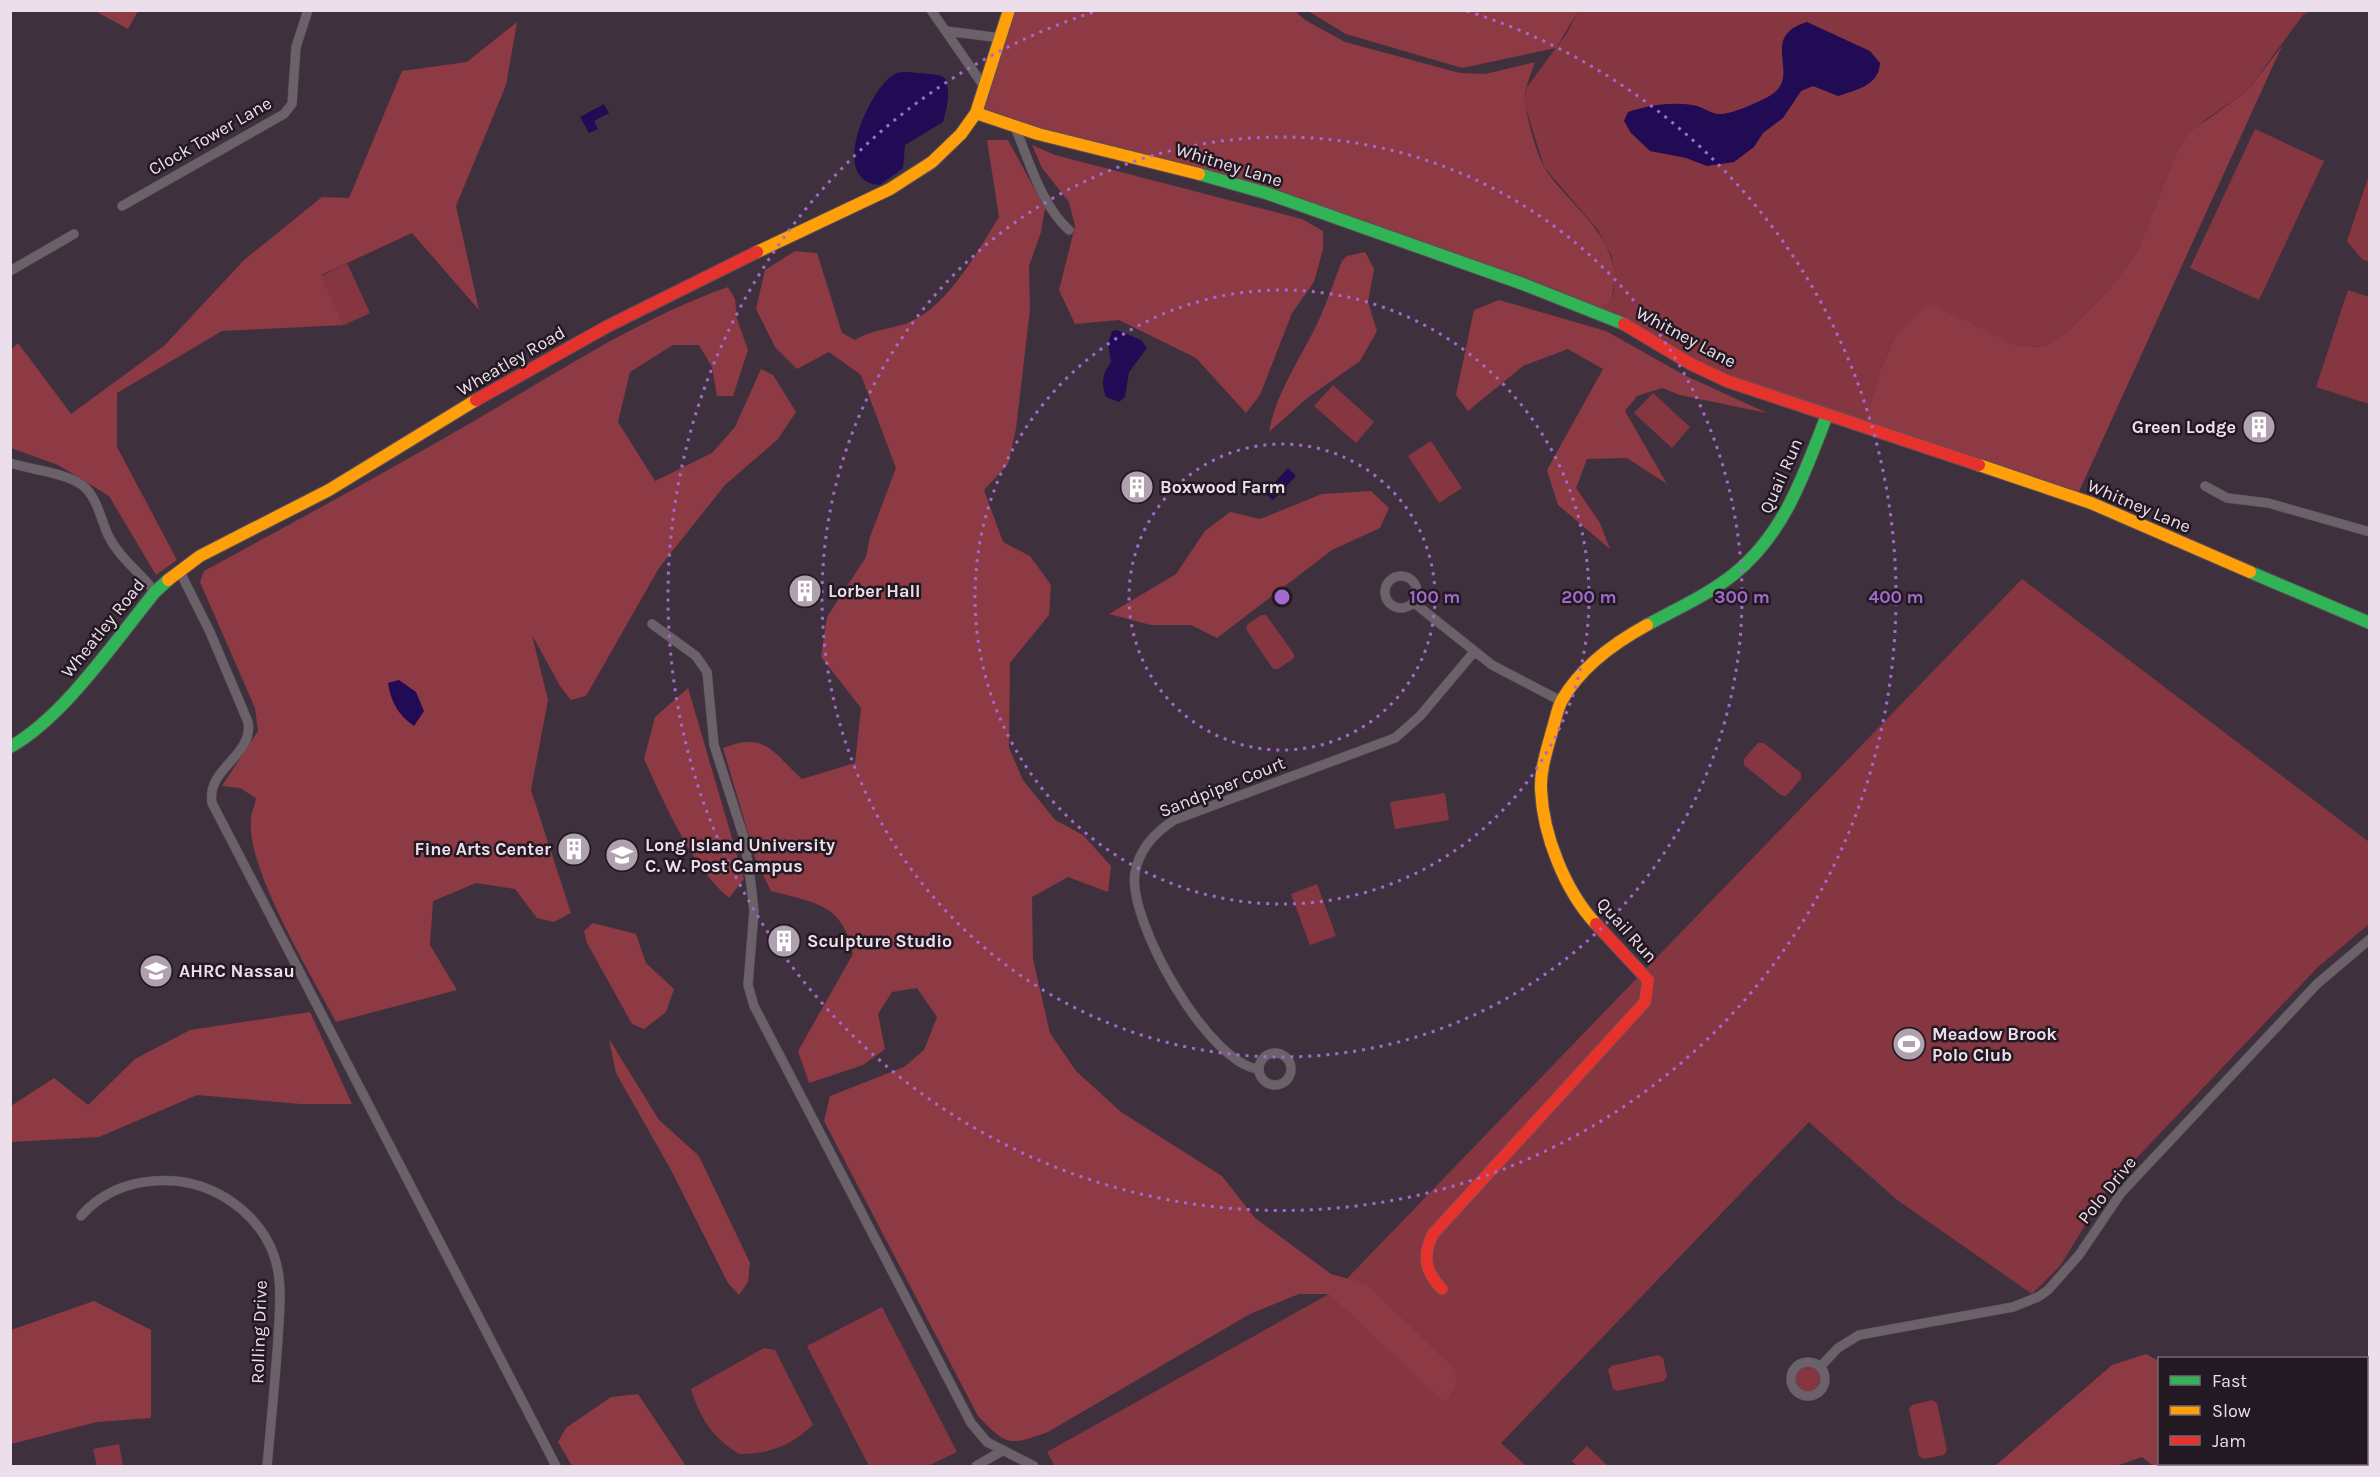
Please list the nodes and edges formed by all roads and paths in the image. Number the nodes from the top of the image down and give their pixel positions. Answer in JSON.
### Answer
{"nodes":[{"id":1,"x":308,"y":10,"type":"edge"},
{"id":2,"x":931,"y":10,"type":"edge"},
{"id":3,"x":1009,"y":10,"type":"edge"},
{"id":4,"x":946,"y":31,"type":"junction"},
{"id":5,"x":1001,"y":38,"type":"junction"},
{"id":6,"x":985,"y":88,"type":"junction"},
{"id":7,"x":976,"y":113,"type":"junction"},
{"id":8,"x":1015,"y":127,"type":"junction"},
{"id":9,"x":122,"y":206,"type":"dead end"},
{"id":10,"x":1069,"y":230,"type":"dead end"},
{"id":11,"x":74,"y":234,"type":"dead end"},
{"id":12,"x":10,"y":271,"type":"edge"},
{"id":13,"x":1827,"y":415,"type":"junction"},
{"id":14,"x":10,"y":463,"type":"edge"},
{"id":15,"x":2205,"y":486,"type":"dead end"},
{"id":16,"x":2370,"y":532,"type":"edge"},
{"id":17,"x":178,"y":570,"type":"junction"},
{"id":18,"x":155,"y":592,"type":"junction"},
{"id":19,"x":1413,"y":602,"type":"dead end"},
{"id":20,"x":2370,"y":622,"type":"edge"},
{"id":21,"x":652,"y":624,"type":"dead end"},
{"id":22,"x":1474,"y":652,"type":"junction"},
{"id":23,"x":1561,"y":701,"type":"junction"},
{"id":24,"x":10,"y":747,"type":"edge"},
{"id":25,"x":2370,"y":939,"type":"edge"},
{"id":26,"x":1259,"y":1069,"type":"dead end"},
{"id":27,"x":81,"y":1216,"type":"dead end"},
{"id":28,"x":1442,"y":1289,"type":"dead end"},
{"id":29,"x":1820,"y":1367,"type":"dead end"},
{"id":30,"x":1002,"y":1451,"type":"junction"},
{"id":31,"x":267,"y":1467,"type":"edge"},
{"id":32,"x":556,"y":1467,"type":"edge"},
{"id":33,"x":976,"y":1467,"type":"edge"},
{"id":34,"x":1034,"y":1467,"type":"edge"}],
"edges":[{"from":1,"to":9,"type":"street","name":"Clock Tower Lane"},
{"from":2,"to":4,"type":"street"},
{"from":3,"to":5,"type":"street","name":"Wheatley Road"},
{"from":4,"to":5,"type":"street"},
{"from":4,"to":6,"type":"street"},
{"from":5,"to":6,"type":"street","name":"Wheatley Road"},
{"from":6,"to":7,"type":"street","name":"Wheatley Road"},
{"from":7,"to":8,"type":"street","name":"Whitney Lane"},
{"from":7,"to":17,"type":"street","name":"Wheatley Road"},
{"from":8,"to":10,"type":"street"},
{"from":8,"to":13,"type":"street","name":"Whitney Lane"},
{"from":11,"to":12,"type":"street"},
{"from":13,"to":20,"type":"street","name":"Whitney Lane"},
{"from":13,"to":23,"type":"street","name":"Quail Run"},
{"from":14,"to":18,"type":"street"},
{"from":15,"to":16,"type":"street"},
{"from":17,"to":18,"type":"street","name":"Wheatley Road"},
{"from":17,"to":32,"type":"street"},
{"from":18,"to":24,"type":"street","name":"Wheatley Road"},
{"from":19,"to":22,"type":"street"},
{"from":21,"to":30,"type":"street"},
{"from":22,"to":23,"type":"street"},
{"from":22,"to":26,"type":"street","name":"Sandpiper Court"},
{"from":23,"to":28,"type":"street","name":"Quail Run"},
{"from":25,"to":29,"type":"street","name":"Polo Drive"},
{"from":27,"to":31,"type":"street","name":"Rolling Drive"},
{"from":30,"to":33,"type":"street"},
{"from":30,"to":34,"type":"street"}]}
